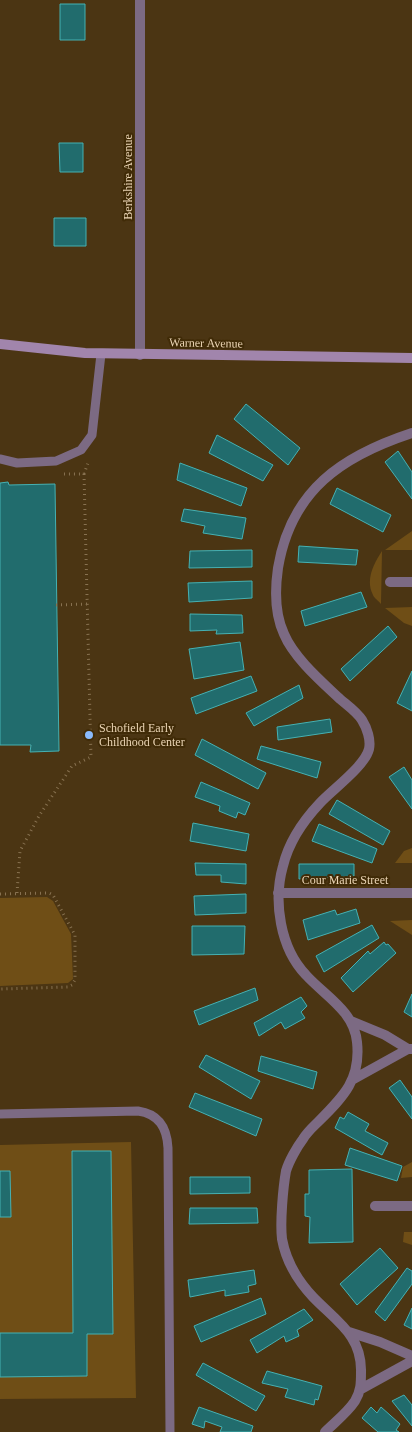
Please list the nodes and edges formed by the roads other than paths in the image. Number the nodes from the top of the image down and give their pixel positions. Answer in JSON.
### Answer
{"nodes":[{"id":1,"x":140,"y":0,"type":"edge"},
{"id":2,"x":0,"y":344,"type":"edge"},
{"id":3,"x":101,"y":354,"type":"junction"},
{"id":4,"x":140,"y":355,"type":"junction"},
{"id":5,"x":412,"y":358,"type":"edge"},
{"id":6,"x":412,"y":433,"type":"edge"},
{"id":7,"x":0,"y":459,"type":"edge"},
{"id":8,"x":390,"y":582,"type":"dead end"},
{"id":9,"x":412,"y":582,"type":"edge"},
{"id":10,"x":278,"y":893,"type":"junction"},
{"id":11,"x":412,"y":893,"type":"edge"},
{"id":12,"x":351,"y":1021,"type":"junction"},
{"id":13,"x":410,"y":1048,"type":"edge"},
{"id":14,"x":352,"y":1080,"type":"junction"},
{"id":15,"x":0,"y":1114,"type":"edge"},
{"id":16,"x":375,"y":1206,"type":"dead end"},
{"id":17,"x":412,"y":1206,"type":"edge"},
{"id":18,"x":349,"y":1332,"type":"junction"},
{"id":19,"x":412,"y":1356,"type":"edge"},
{"id":20,"x":412,"y":1361,"type":"edge"},
{"id":21,"x":361,"y":1390,"type":"junction"},
{"id":22,"x":170,"y":1432,"type":"edge"},
{"id":23,"x":325,"y":1432,"type":"edge"}],
"edges":[{"from":1,"to":4,"type":"street","name":"Berkshire Avenue"},
{"from":2,"to":3,"type":"street","name":"Warner Avenue"},
{"from":3,"to":4,"type":"street","name":"Warner Avenue"},
{"from":3,"to":7,"type":"lane"},
{"from":4,"to":5,"type":"street","name":"Warner Avenue"},
{"from":6,"to":10,"type":"street"},
{"from":8,"to":9,"type":"street"},
{"from":10,"to":11,"type":"street","name":"Cour Marie Street"},
{"from":10,"to":12,"type":"street"},
{"from":12,"to":13,"type":"street"},
{"from":12,"to":14,"type":"street"},
{"from":13,"to":14,"type":"street"},
{"from":14,"to":18,"type":"street"},
{"from":15,"to":22,"type":"lane"},
{"from":16,"to":17,"type":"street"},
{"from":18,"to":19,"type":"street"},
{"from":18,"to":21,"type":"street"},
{"from":20,"to":21,"type":"street"},
{"from":21,"to":23,"type":"street"}]}
